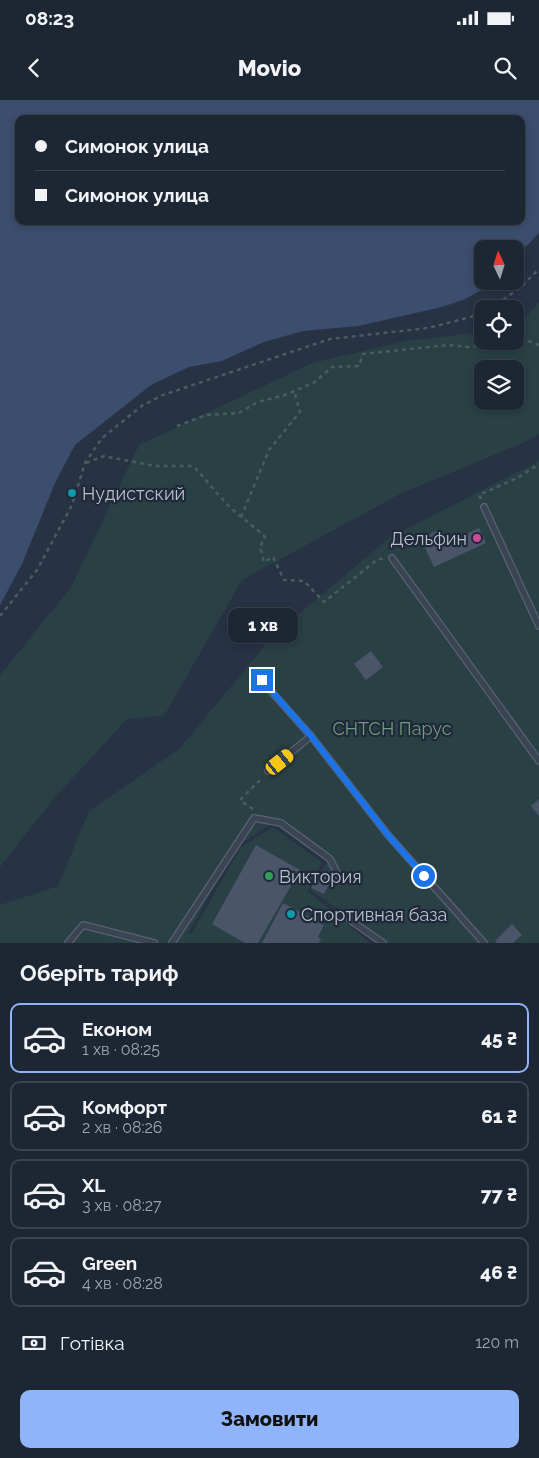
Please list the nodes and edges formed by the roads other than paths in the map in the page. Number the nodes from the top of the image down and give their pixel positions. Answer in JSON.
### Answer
{"nodes":[{"id":1,"x":484,"y":507,"type":"road end"},
{"id":2,"x":392,"y":558,"type":"road end"},
{"id":3,"x":539,"y":626,"type":"edge"},
{"id":4,"x":262,"y":680,"type":"dead end"},
{"id":5,"x":311,"y":736,"type":"junction"},
{"id":6,"x":539,"y":761,"type":"edge"},
{"id":7,"x":268,"y":771,"type":"road end"},
{"id":8,"x":339,"y":877,"type":"dead end"},
{"id":9,"x":350,"y":920,"type":"dead end"},
{"id":10,"x":68,"y":943,"type":"edge"},
{"id":11,"x":154,"y":943,"type":"edge"},
{"id":12,"x":172,"y":943,"type":"edge"},
{"id":13,"x":383,"y":943,"type":"edge"},
{"id":14,"x":484,"y":943,"type":"edge"}],
"edges":[{"from":1,"to":3,"type":"lane"},
{"from":2,"to":6,"type":"lane"},
{"from":4,"to":5,"type":"lane"},
{"from":5,"to":7,"type":"lane"},
{"from":5,"to":14,"type":"lane"},
{"from":8,"to":12,"type":"lane"},
{"from":9,"to":13,"type":"lane"},
{"from":10,"to":11,"type":"lane"}]}
